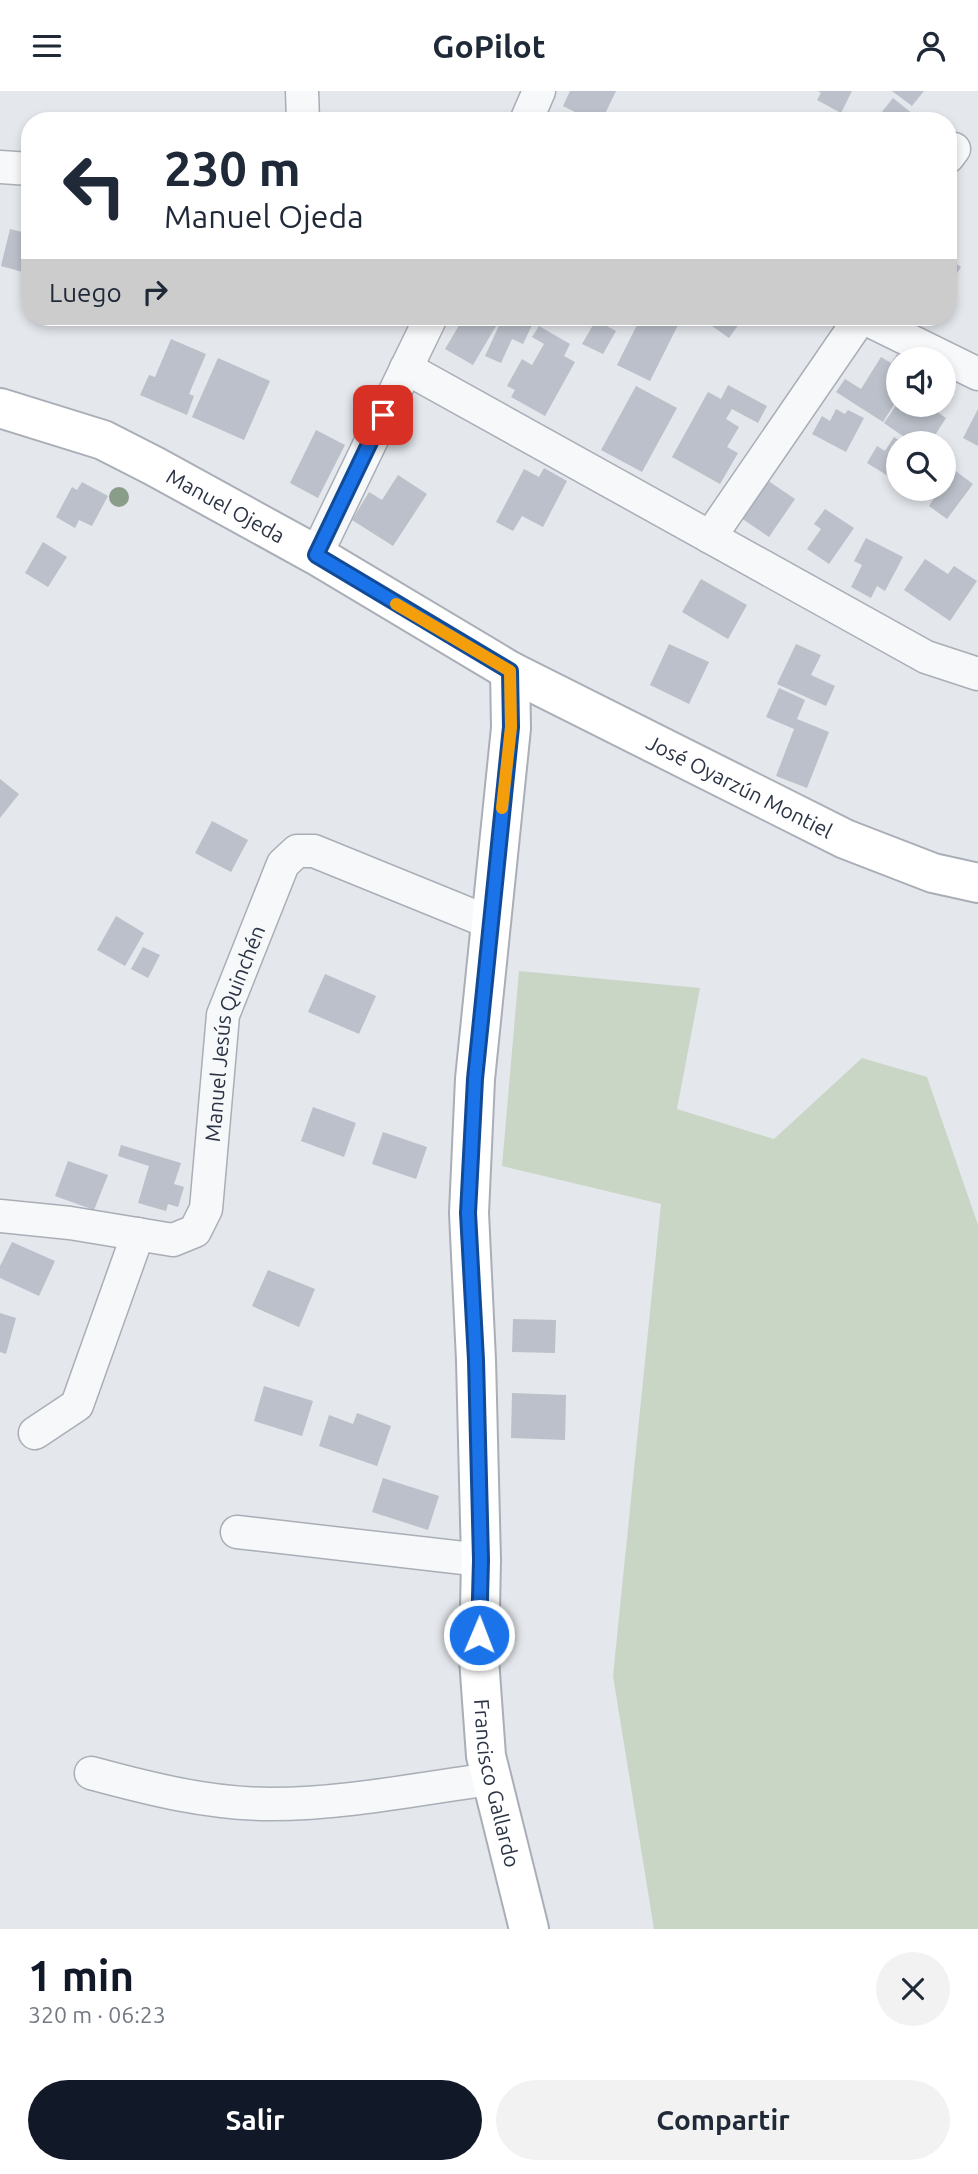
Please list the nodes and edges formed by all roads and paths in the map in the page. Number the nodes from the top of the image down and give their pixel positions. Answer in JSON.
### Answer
{"nodes":[{"id":1,"x":303,"y":91,"type":"edge"},
{"id":2,"x":539,"y":91,"type":"edge"},
{"id":3,"x":303,"y":112,"type":"edge"},
{"id":4,"x":530,"y":112,"type":"edge"},
{"id":5,"x":0,"y":167,"type":"edge"},
{"id":6,"x":21,"y":168,"type":"edge"},
{"id":7,"x":427,"y":326,"type":"edge"},
{"id":8,"x":855,"y":326,"type":"edge"},
{"id":9,"x":879,"y":326,"type":"edge"},
{"id":10,"x":406,"y":368,"type":"junction"},
{"id":11,"x":978,"y":374,"type":"edge"},
{"id":12,"x":0,"y":408,"type":"edge"},
{"id":13,"x":710,"y":537,"type":"junction"},
{"id":14,"x":316,"y":555,"type":"junction"},
{"id":15,"x":510,"y":671,"type":"junction"},
{"id":16,"x":978,"y":674,"type":"edge"},
{"id":17,"x":978,"y":883,"type":"edge"},
{"id":18,"x":491,"y":923,"type":"junction"},
{"id":19,"x":0,"y":1216,"type":"edge"},
{"id":20,"x":138,"y":1234,"type":"junction"},
{"id":21,"x":35,"y":1433,"type":"dead end"},
{"id":22,"x":237,"y":1531,"type":"dead end"},
{"id":23,"x":481,"y":1560,"type":"junction"},
{"id":24,"x":91,"y":1773,"type":"dead end"},
{"id":25,"x":490,"y":1779,"type":"junction"},
{"id":26,"x":529,"y":1929,"type":"edge"}],
"edges":[{"from":1,"to":3,"type":"street"},
{"from":2,"to":4,"type":"street"},
{"from":5,"to":6,"type":"street"},
{"from":7,"to":10,"type":"street"},
{"from":8,"to":13,"type":"street"},
{"from":9,"to":11,"type":"street"},
{"from":10,"to":13,"type":"street"},
{"from":10,"to":14,"type":"street"},
{"from":12,"to":14,"type":"street","name":"Manuel Ojeda"},
{"from":13,"to":16,"type":"street"},
{"from":14,"to":15,"type":"street","name":"Manuel Ojeda"},
{"from":15,"to":17,"type":"street","name":"José Oyarzún Montiel"},
{"from":15,"to":18,"type":"street","name":"Francisco Gallardo"},
{"from":18,"to":20,"type":"street","name":"Manuel Jesús Quinchén"},
{"from":18,"to":23,"type":"street","name":"Francisco Gallardo"},
{"from":19,"to":20,"type":"street","name":"Manuel Jesús Quinchén"},
{"from":20,"to":21,"type":"street"},
{"from":22,"to":23,"type":"street"},
{"from":23,"to":25,"type":"street","name":"Francisco Gallardo"},
{"from":24,"to":25,"type":"street"},
{"from":25,"to":26,"type":"street","name":"Francisco Gallardo"}]}
